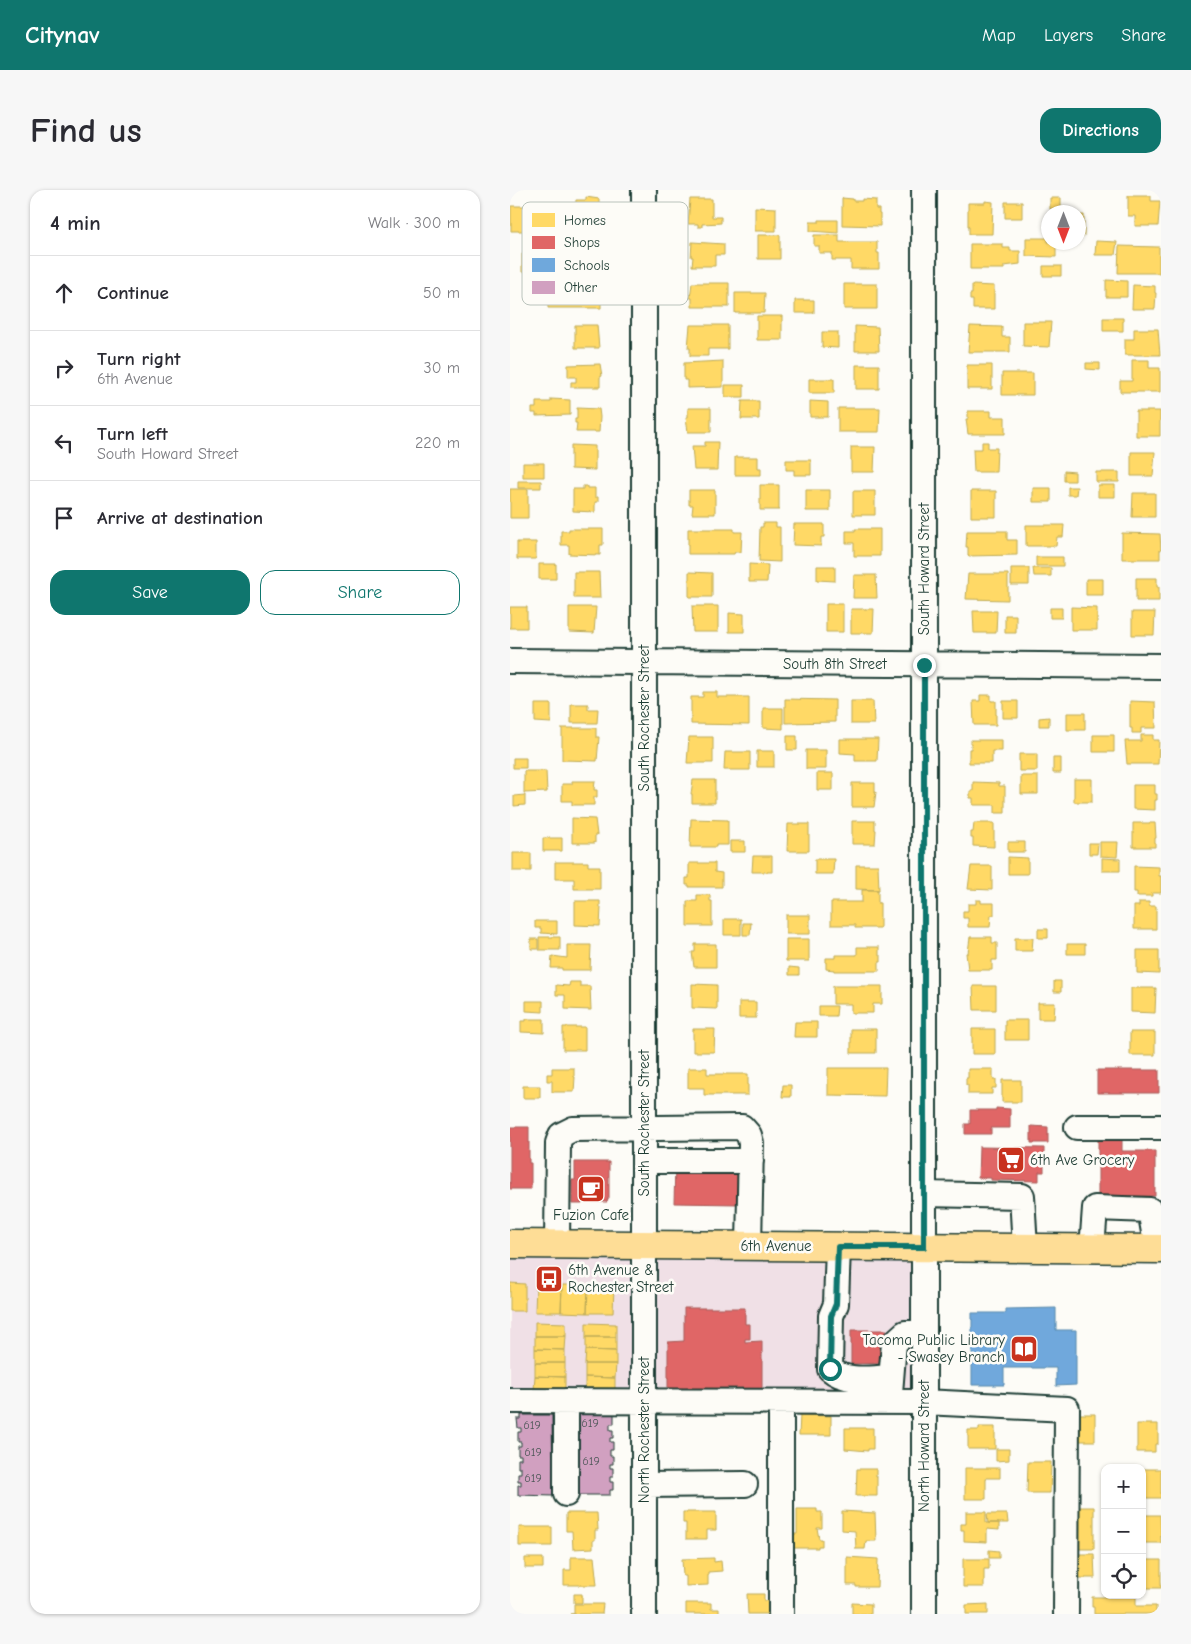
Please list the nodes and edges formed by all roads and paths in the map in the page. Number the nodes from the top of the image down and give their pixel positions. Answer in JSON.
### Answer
{"nodes":[{"id":1,"x":924,"y":190,"type":"edge"},
{"id":2,"x":644,"y":305,"type":"edge"},
{"id":3,"x":510,"y":661,"type":"edge"},
{"id":4,"x":644,"y":662,"type":"junction"},
{"id":5,"x":924,"y":665,"type":"junction"},
{"id":6,"x":1161,"y":666,"type":"edge"},
{"id":7,"x":1077,"y":1127,"type":"dead end"},
{"id":8,"x":1161,"y":1127,"type":"edge"},
{"id":9,"x":644,"y":1128,"type":"junction"},
{"id":10,"x":751,"y":1160,"type":"junction"},
{"id":11,"x":644,"y":1161,"type":"junction"},
{"id":12,"x":924,"y":1194,"type":"junction"},
{"id":13,"x":510,"y":1244,"type":"edge"},
{"id":14,"x":556,"y":1244,"type":"junction"},
{"id":15,"x":644,"y":1245,"type":"junction"},
{"id":16,"x":749,"y":1246,"type":"junction"},
{"id":17,"x":838,"y":1247,"type":"junction"},
{"id":18,"x":924,"y":1247,"type":"junction"},
{"id":19,"x":1025,"y":1248,"type":"junction"},
{"id":20,"x":1092,"y":1249,"type":"junction"},
{"id":21,"x":1159,"y":1249,"type":"edge"},
{"id":22,"x":924,"y":1332,"type":"junction"},
{"id":23,"x":838,"y":1376,"type":"junction"},
{"id":24,"x":890,"y":1377,"type":"junction"},
{"id":25,"x":510,"y":1401,"type":"edge"},
{"id":26,"x":566,"y":1401,"type":"junction"},
{"id":27,"x":644,"y":1401,"type":"junction"},
{"id":28,"x":781,"y":1402,"type":"junction"},
{"id":29,"x":837,"y":1402,"type":"junction"},
{"id":30,"x":890,"y":1402,"type":"junction"},
{"id":31,"x":924,"y":1402,"type":"junction"},
{"id":32,"x":745,"y":1484,"type":"dead end"},
{"id":33,"x":644,"y":1485,"type":"junction"},
{"id":34,"x":566,"y":1494,"type":"dead end"},
{"id":35,"x":644,"y":1614,"type":"edge"},
{"id":36,"x":781,"y":1614,"type":"edge"},
{"id":37,"x":924,"y":1614,"type":"edge"},
{"id":38,"x":1066,"y":1614,"type":"edge"}],
"edges":[{"from":1,"to":5,"type":"street","name":"South Howard Street"},
{"from":2,"to":4,"type":"street","name":"South Rochester Street"},
{"from":3,"to":4,"type":"street","name":"South 8th Street"},
{"from":4,"to":5,"type":"street","name":"South 8th Street"},
{"from":4,"to":9,"type":"street","name":"South Rochester Street"},
{"from":5,"to":6,"type":"street","name":"South 8th Street"},
{"from":5,"to":12,"type":"street","name":"South Howard Street"},
{"from":7,"to":8,"type":"street"},
{"from":9,"to":10,"type":"street"},
{"from":9,"to":11,"type":"street","name":"South Rochester Street"},
{"from":9,"to":14,"type":"street"},
{"from":10,"to":11,"type":"street"},
{"from":10,"to":16,"type":"street"},
{"from":11,"to":15,"type":"street","name":"South Rochester Street"},
{"from":12,"to":18,"type":"street","name":"South Howard Street"},
{"from":12,"to":19,"type":"street"},
{"from":13,"to":14,"type":"main road","name":"6th Avenue"},
{"from":14,"to":15,"type":"main road","name":"6th Avenue"},
{"from":15,"to":16,"type":"main road","name":"6th Avenue"},
{"from":15,"to":27,"type":"street","name":"North Rochester Street"},
{"from":16,"to":17,"type":"main road","name":"6th Avenue"},
{"from":17,"to":18,"type":"main road","name":"6th Avenue"},
{"from":17,"to":23,"type":"street"},
{"from":18,"to":19,"type":"main road","name":"6th Avenue"},
{"from":18,"to":22,"type":"street","name":"North Howard Street"},
{"from":19,"to":20,"type":"main road","name":"6th Avenue"},
{"from":20,"to":21,"type":"main road","name":"6th Avenue"},
{"from":20,"to":21,"type":"street"},
{"from":22,"to":24,"type":"street"},
{"from":22,"to":31,"type":"street","name":"North Howard Street"},
{"from":23,"to":24,"type":"street"},
{"from":23,"to":29,"type":"street"},
{"from":24,"to":30,"type":"street"},
{"from":25,"to":26,"type":"street"},
{"from":26,"to":27,"type":"street"},
{"from":26,"to":34,"type":"street"},
{"from":27,"to":28,"type":"street"},
{"from":27,"to":33,"type":"street","name":"North Rochester Street"},
{"from":28,"to":29,"type":"street"},
{"from":28,"to":36,"type":"street"},
{"from":29,"to":30,"type":"street"},
{"from":30,"to":31,"type":"street"},
{"from":31,"to":37,"type":"street","name":"North Howard Street"},
{"from":31,"to":38,"type":"street"},
{"from":32,"to":33,"type":"street"},
{"from":33,"to":35,"type":"street","name":"North Rochester Street"}]}
